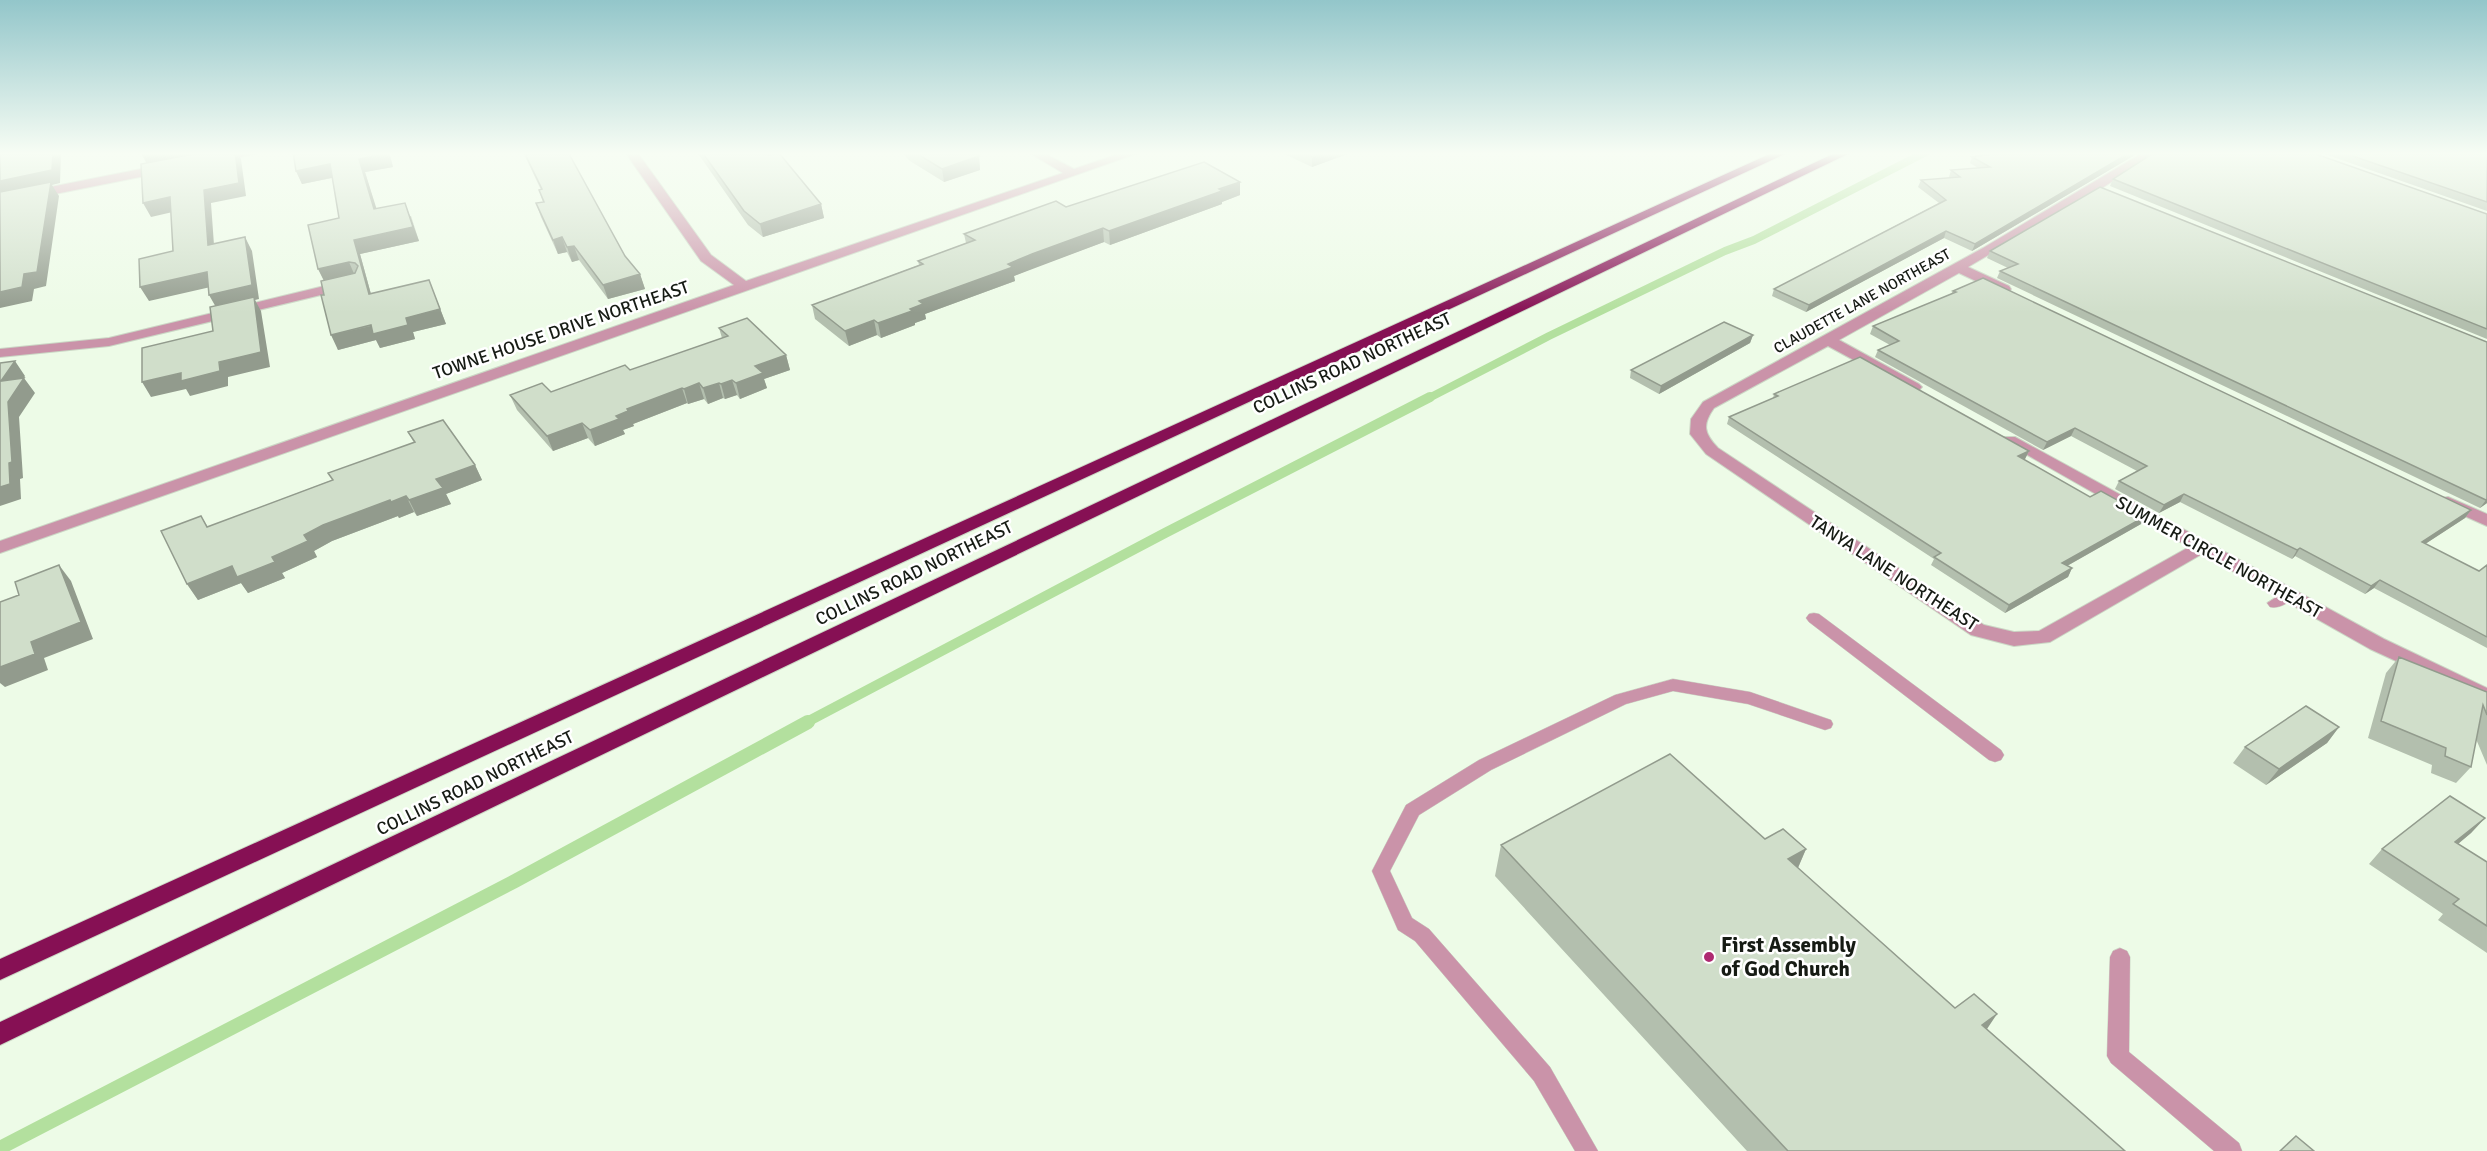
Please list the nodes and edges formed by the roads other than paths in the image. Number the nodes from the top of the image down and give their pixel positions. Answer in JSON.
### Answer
{"nodes":[{"id":1,"x":669,"y":206,"type":"edge"},
{"id":2,"x":977,"y":206,"type":"edge"},
{"id":3,"x":1666,"y":206,"type":"edge"},
{"id":4,"x":1734,"y":206,"type":"edge"},
{"id":5,"x":2071,"y":206,"type":"edge"},
{"id":6,"x":1957,"y":267,"type":"junction"},
{"id":7,"x":356,"y":282,"type":"edge"},
{"id":8,"x":744,"y":286,"type":"junction"},
{"id":9,"x":2022,"y":298,"type":"edge"},
{"id":10,"x":1829,"y":340,"type":"junction"},
{"id":11,"x":0,"y":353,"type":"edge"},
{"id":12,"x":1932,"y":398,"type":"edge"},
{"id":13,"x":1994,"y":432,"type":"edge"},
{"id":14,"x":1697,"y":435,"type":"joint"},
{"id":15,"x":2433,"y":495,"type":"edge"},
{"id":16,"x":2487,"y":521,"type":"edge"},
{"id":17,"x":0,"y":547,"type":"edge"},
{"id":18,"x":2200,"y":548,"type":"junction"},
{"id":19,"x":1814,"y":618,"type":"dead end"},
{"id":20,"x":2487,"y":696,"type":"edge"},
{"id":21,"x":1825,"y":724,"type":"dead end"},
{"id":22,"x":1995,"y":755,"type":"dead end"},
{"id":23,"x":2120,"y":957,"type":"dead end"},
{"id":24,"x":0,"y":970,"type":"edge"},
{"id":25,"x":0,"y":1034,"type":"edge"},
{"id":26,"x":1587,"y":1151,"type":"edge"},
{"id":27,"x":2231,"y":1151,"type":"edge"}],
"edges":[{"from":1,"to":8,"type":"street"},
{"from":2,"to":8,"type":"street","name":"TOWNE HOUSE DRIVE NORTHEAST"},
{"from":3,"to":24,"type":"highway","name":"COLLINS ROAD NORTHEAST"},
{"from":4,"to":25,"type":"highway","name":"COLLINS ROAD NORTHEAST"},
{"from":5,"to":6,"type":"street","name":"CLAUDETTE LANE NORTHEAST"},
{"from":6,"to":9,"type":"street"},
{"from":6,"to":10,"type":"street","name":"CLAUDETTE LANE NORTHEAST"},
{"from":7,"to":11,"type":"street"},
{"from":8,"to":17,"type":"street","name":"TOWNE HOUSE DRIVE NORTHEAST"},
{"from":10,"to":12,"type":"street"},
{"from":10,"to":14,"type":"street","name":"CLAUDETTE LANE NORTHEAST"},
{"from":13,"to":18,"type":"street","name":"SUMMER CIRCLE NORTHEAST"},
{"from":14,"to":18,"type":"street","name":"TANYA LANE NORTHEAST"},
{"from":15,"to":16,"type":"street"},
{"from":18,"to":20,"type":"street","name":"SUMMER CIRCLE NORTHEAST"},
{"from":19,"to":22,"type":"lane"},
{"from":21,"to":26,"type":"lane"},
{"from":23,"to":27,"type":"lane"}]}
